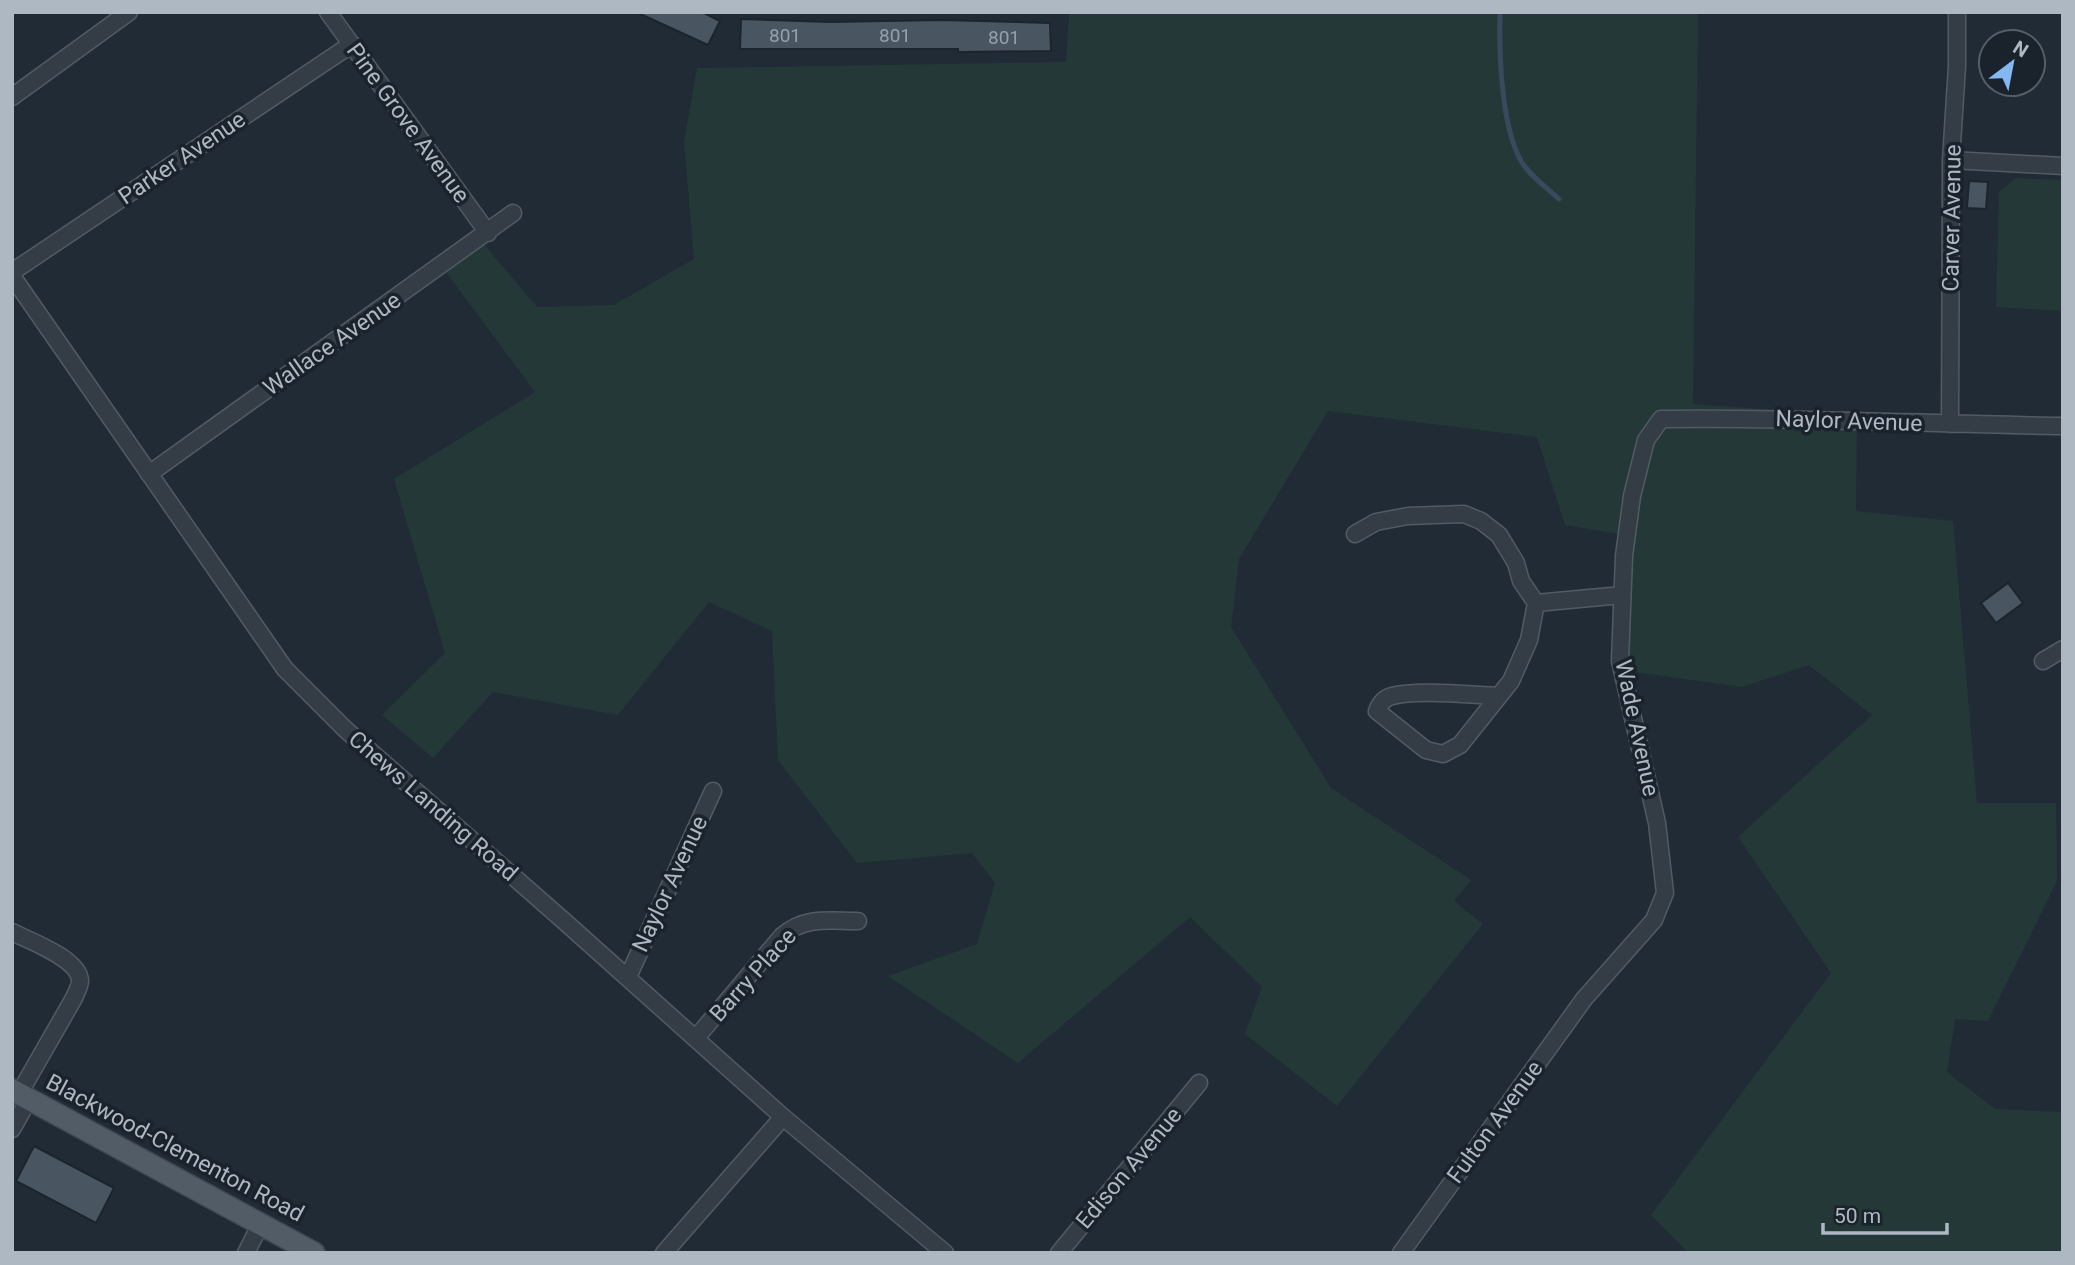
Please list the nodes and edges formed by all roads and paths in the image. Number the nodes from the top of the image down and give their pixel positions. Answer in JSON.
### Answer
{"nodes":[{"id":1,"x":129,"y":12,"type":"edge"},
{"id":2,"x":328,"y":12,"type":"edge"},
{"id":3,"x":1957,"y":12,"type":"edge"},
{"id":4,"x":352,"y":44,"type":"junction"},
{"id":5,"x":12,"y":97,"type":"edge"},
{"id":6,"x":1951,"y":160,"type":"junction"},
{"id":7,"x":2063,"y":166,"type":"edge"},
{"id":8,"x":513,"y":213,"type":"dead end"},
{"id":9,"x":488,"y":233,"type":"junction"},
{"id":10,"x":12,"y":274,"type":"edge"},
{"id":11,"x":1950,"y":425,"type":"junction"},
{"id":12,"x":2063,"y":426,"type":"edge"},
{"id":13,"x":1646,"y":440,"type":"joint"},
{"id":14,"x":149,"y":474,"type":"junction"},
{"id":15,"x":1355,"y":534,"type":"dead end"},
{"id":16,"x":1622,"y":595,"type":"junction"},
{"id":17,"x":1536,"y":603,"type":"junction"},
{"id":18,"x":2063,"y":649,"type":"edge"},
{"id":19,"x":2043,"y":661,"type":"dead end"},
{"id":20,"x":1499,"y":696,"type":"junction"},
{"id":21,"x":713,"y":790,"type":"dead end"},
{"id":22,"x":858,"y":921,"type":"dead end"},
{"id":23,"x":12,"y":932,"type":"edge"},
{"id":24,"x":628,"y":977,"type":"junction"},
{"id":25,"x":1590,"y":992,"type":"joint"},
{"id":26,"x":696,"y":1038,"type":"junction"},
{"id":27,"x":1199,"y":1083,"type":"dead end"},
{"id":28,"x":20,"y":1094,"type":"edge"},
{"id":29,"x":783,"y":1117,"type":"junction"},
{"id":30,"x":12,"y":1129,"type":"edge"},
{"id":31,"x":260,"y":1225,"type":"junction"},
{"id":32,"x":246,"y":1253,"type":"edge"},
{"id":33,"x":314,"y":1253,"type":"edge"},
{"id":34,"x":664,"y":1253,"type":"edge"},
{"id":35,"x":945,"y":1253,"type":"edge"},
{"id":36,"x":1059,"y":1253,"type":"edge"},
{"id":37,"x":1401,"y":1253,"type":"edge"}],
"edges":[{"from":1,"to":5,"type":"street"},
{"from":2,"to":4,"type":"street","name":"Pine Grove Avenue"},
{"from":3,"to":6,"type":"street","name":"Carver Avenue"},
{"from":4,"to":9,"type":"street","name":"Pine Grove Avenue"},
{"from":4,"to":10,"type":"street","name":"Parker Avenue"},
{"from":6,"to":7,"type":"street"},
{"from":6,"to":11,"type":"street","name":"Carver Avenue"},
{"from":8,"to":9,"type":"street","name":"Wallace Avenue"},
{"from":9,"to":14,"type":"street","name":"Wallace Avenue"},
{"from":10,"to":14,"type":"street","name":"Chews Landing Road"},
{"from":11,"to":12,"type":"street","name":"Naylor Avenue"},
{"from":11,"to":13,"type":"street","name":"Naylor Avenue"},
{"from":13,"to":16,"type":"street","name":"Wade Avenue"},
{"from":14,"to":24,"type":"street","name":"Chews Landing Road"},
{"from":15,"to":17,"type":"street"},
{"from":16,"to":17,"type":"street"},
{"from":16,"to":25,"type":"street","name":"Wade Avenue"},
{"from":17,"to":20,"type":"street"},
{"from":18,"to":19,"type":"street"},
{"from":20,"to":20,"type":"street"},
{"from":21,"to":24,"type":"street","name":"Naylor Avenue"},
{"from":22,"to":26,"type":"street","name":"Barry Place"},
{"from":23,"to":28,"type":"street"},
{"from":24,"to":26,"type":"street","name":"Chews Landing Road"},
{"from":25,"to":37,"type":"street","name":"Fulton Avenue"},
{"from":26,"to":29,"type":"street","name":"Chews Landing Road"},
{"from":27,"to":36,"type":"street","name":"Edison Avenue"},
{"from":28,"to":30,"type":"street"},
{"from":28,"to":31,"type":"main road","name":"Blackwood-Clementon Road"},
{"from":29,"to":34,"type":"street"},
{"from":29,"to":35,"type":"street","name":"Chews Landing Road"},
{"from":31,"to":32,"type":"street"},
{"from":31,"to":33,"type":"main road","name":"Blackwood-Clementon Road"}]}
